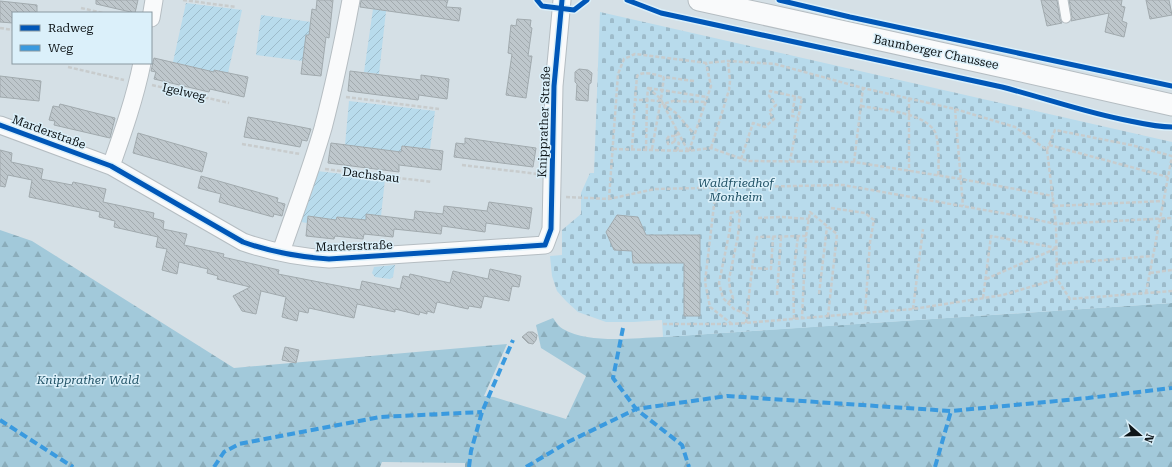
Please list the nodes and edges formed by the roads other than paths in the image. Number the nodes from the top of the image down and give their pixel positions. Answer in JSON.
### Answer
{"nodes":[{"id":1,"x":154,"y":0,"type":"edge"},
{"id":2,"x":351,"y":0,"type":"edge"},
{"id":3,"x":562,"y":0,"type":"edge"},
{"id":4,"x":699,"y":0,"type":"edge"},
{"id":5,"x":1063,"y":0,"type":"edge"},
{"id":6,"x":152,"y":12,"type":"edge"},
{"id":7,"x":1066,"y":18,"type":"dead end"},
{"id":8,"x":142,"y":64,"type":"edge"},
{"id":9,"x":1172,"y":105,"type":"edge"},
{"id":10,"x":0,"y":125,"type":"edge"},
{"id":11,"x":111,"y":166,"type":"junction"},
{"id":12,"x":552,"y":196,"type":"joint"},
{"id":13,"x":280,"y":252,"type":"junction"}],
"edges":[{"from":1,"to":6,"type":"street"},
{"from":2,"to":13,"type":"street"},
{"from":3,"to":12,"type":"street","name":"Knipprather Straße"},
{"from":4,"to":9,"type":"street","name":"Baumberger Chaussee"},
{"from":5,"to":7,"type":"lane"},
{"from":8,"to":11,"type":"street"},
{"from":10,"to":11,"type":"street","name":"Marderstraße"},
{"from":11,"to":13,"type":"street","name":"Marderstraße"},
{"from":12,"to":13,"type":"street","name":"Marderstraße"}]}
